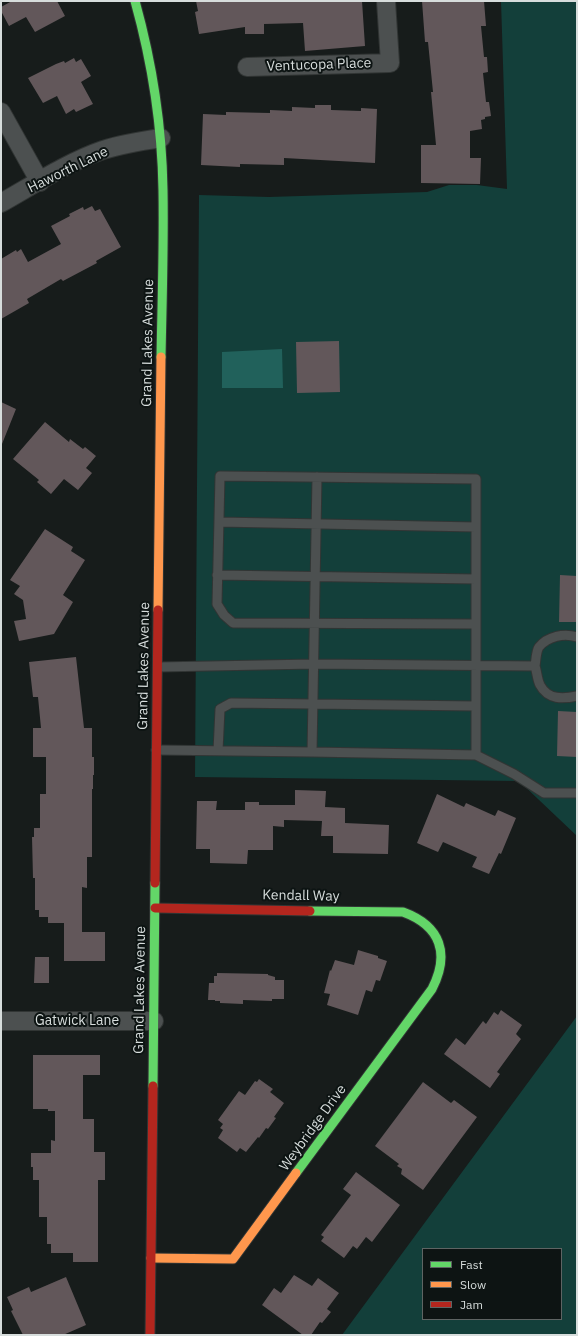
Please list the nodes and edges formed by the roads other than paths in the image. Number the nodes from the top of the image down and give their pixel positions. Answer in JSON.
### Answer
{"nodes":[{"id":1,"x":135,"y":1,"type":"edge"},
{"id":2,"x":386,"y":1,"type":"edge"},
{"id":3,"x":247,"y":67,"type":"dead end"},
{"id":4,"x":1,"y":112,"type":"edge"},
{"id":5,"x":161,"y":138,"type":"junction"},
{"id":6,"x":40,"y":182,"type":"junction"},
{"id":7,"x":1,"y":203,"type":"edge"},
{"id":8,"x":317,"y":477,"type":"junction"},
{"id":9,"x":219,"y":522,"type":"junction"},
{"id":10,"x":316,"y":524,"type":"junction"},
{"id":11,"x":476,"y":527,"type":"junction"},
{"id":12,"x":217,"y":575,"type":"junction"},
{"id":13,"x":315,"y":576,"type":"junction"},
{"id":14,"x":476,"y":579,"type":"junction"},
{"id":15,"x":314,"y":623,"type":"junction"},
{"id":16,"x":476,"y":624,"type":"junction"},
{"id":17,"x":577,"y":637,"type":"edge"},
{"id":18,"x":314,"y":664,"type":"junction"},
{"id":19,"x":476,"y":666,"type":"junction"},
{"id":20,"x":535,"y":666,"type":"junction"},
{"id":21,"x":158,"y":667,"type":"junction"},
{"id":22,"x":577,"y":696,"type":"edge"},
{"id":23,"x":314,"y":704,"type":"junction"},
{"id":24,"x":476,"y":706,"type":"junction"},
{"id":25,"x":156,"y":750,"type":"junction"},
{"id":26,"x":218,"y":751,"type":"junction"},
{"id":27,"x":312,"y":752,"type":"junction"},
{"id":28,"x":476,"y":755,"type":"junction"},
{"id":29,"x":577,"y":793,"type":"edge"},
{"id":30,"x":155,"y":908,"type":"junction"},
{"id":31,"x":437,"y":938,"type":"joint"},
{"id":32,"x":1,"y":1021,"type":"edge"},
{"id":33,"x":154,"y":1021,"type":"junction"},
{"id":34,"x":151,"y":1258,"type":"junction"},
{"id":35,"x":150,"y":1335,"type":"edge"}],
"edges":[{"from":1,"to":5,"type":"street","name":"Grand Lakes Avenue"},
{"from":2,"to":3,"type":"street","name":"Ventucopa Place"},
{"from":4,"to":6,"type":"street"},
{"from":5,"to":6,"type":"street","name":"Haworth Lane"},
{"from":5,"to":21,"type":"street","name":"Grand Lakes Avenue"},
{"from":6,"to":7,"type":"street","name":"Haworth Lane"},
{"from":8,"to":9,"type":"lane"},
{"from":8,"to":10,"type":"lane"},
{"from":8,"to":11,"type":"lane"},
{"from":9,"to":10,"type":"lane"},
{"from":9,"to":12,"type":"lane"},
{"from":10,"to":11,"type":"lane"},
{"from":10,"to":13,"type":"lane"},
{"from":11,"to":14,"type":"lane"},
{"from":12,"to":13,"type":"lane"},
{"from":12,"to":15,"type":"lane"},
{"from":13,"to":14,"type":"lane"},
{"from":13,"to":15,"type":"lane"},
{"from":14,"to":16,"type":"lane"},
{"from":15,"to":16,"type":"lane"},
{"from":15,"to":18,"type":"lane"},
{"from":16,"to":19,"type":"lane"},
{"from":17,"to":20,"type":"lane"},
{"from":18,"to":19,"type":"lane"},
{"from":18,"to":21,"type":"lane"},
{"from":18,"to":23,"type":"lane"},
{"from":19,"to":20,"type":"lane"},
{"from":19,"to":24,"type":"lane"},
{"from":20,"to":22,"type":"lane"},
{"from":21,"to":25,"type":"street","name":"Grand Lakes Avenue"},
{"from":23,"to":24,"type":"lane"},
{"from":23,"to":26,"type":"lane"},
{"from":23,"to":27,"type":"lane"},
{"from":24,"to":28,"type":"lane"},
{"from":25,"to":26,"type":"lane"},
{"from":25,"to":30,"type":"street","name":"Grand Lakes Avenue"},
{"from":26,"to":27,"type":"lane"},
{"from":27,"to":28,"type":"lane"},
{"from":28,"to":29,"type":"lane"},
{"from":30,"to":31,"type":"street","name":"Kendall Way"},
{"from":30,"to":33,"type":"street","name":"Grand Lakes Avenue"},
{"from":31,"to":34,"type":"street","name":"Weybridge Drive"},
{"from":32,"to":33,"type":"street","name":"Gatwick Lane"},
{"from":33,"to":34,"type":"street","name":"Grand Lakes Avenue"},
{"from":34,"to":35,"type":"street","name":"Grand Lakes Avenue"}]}
